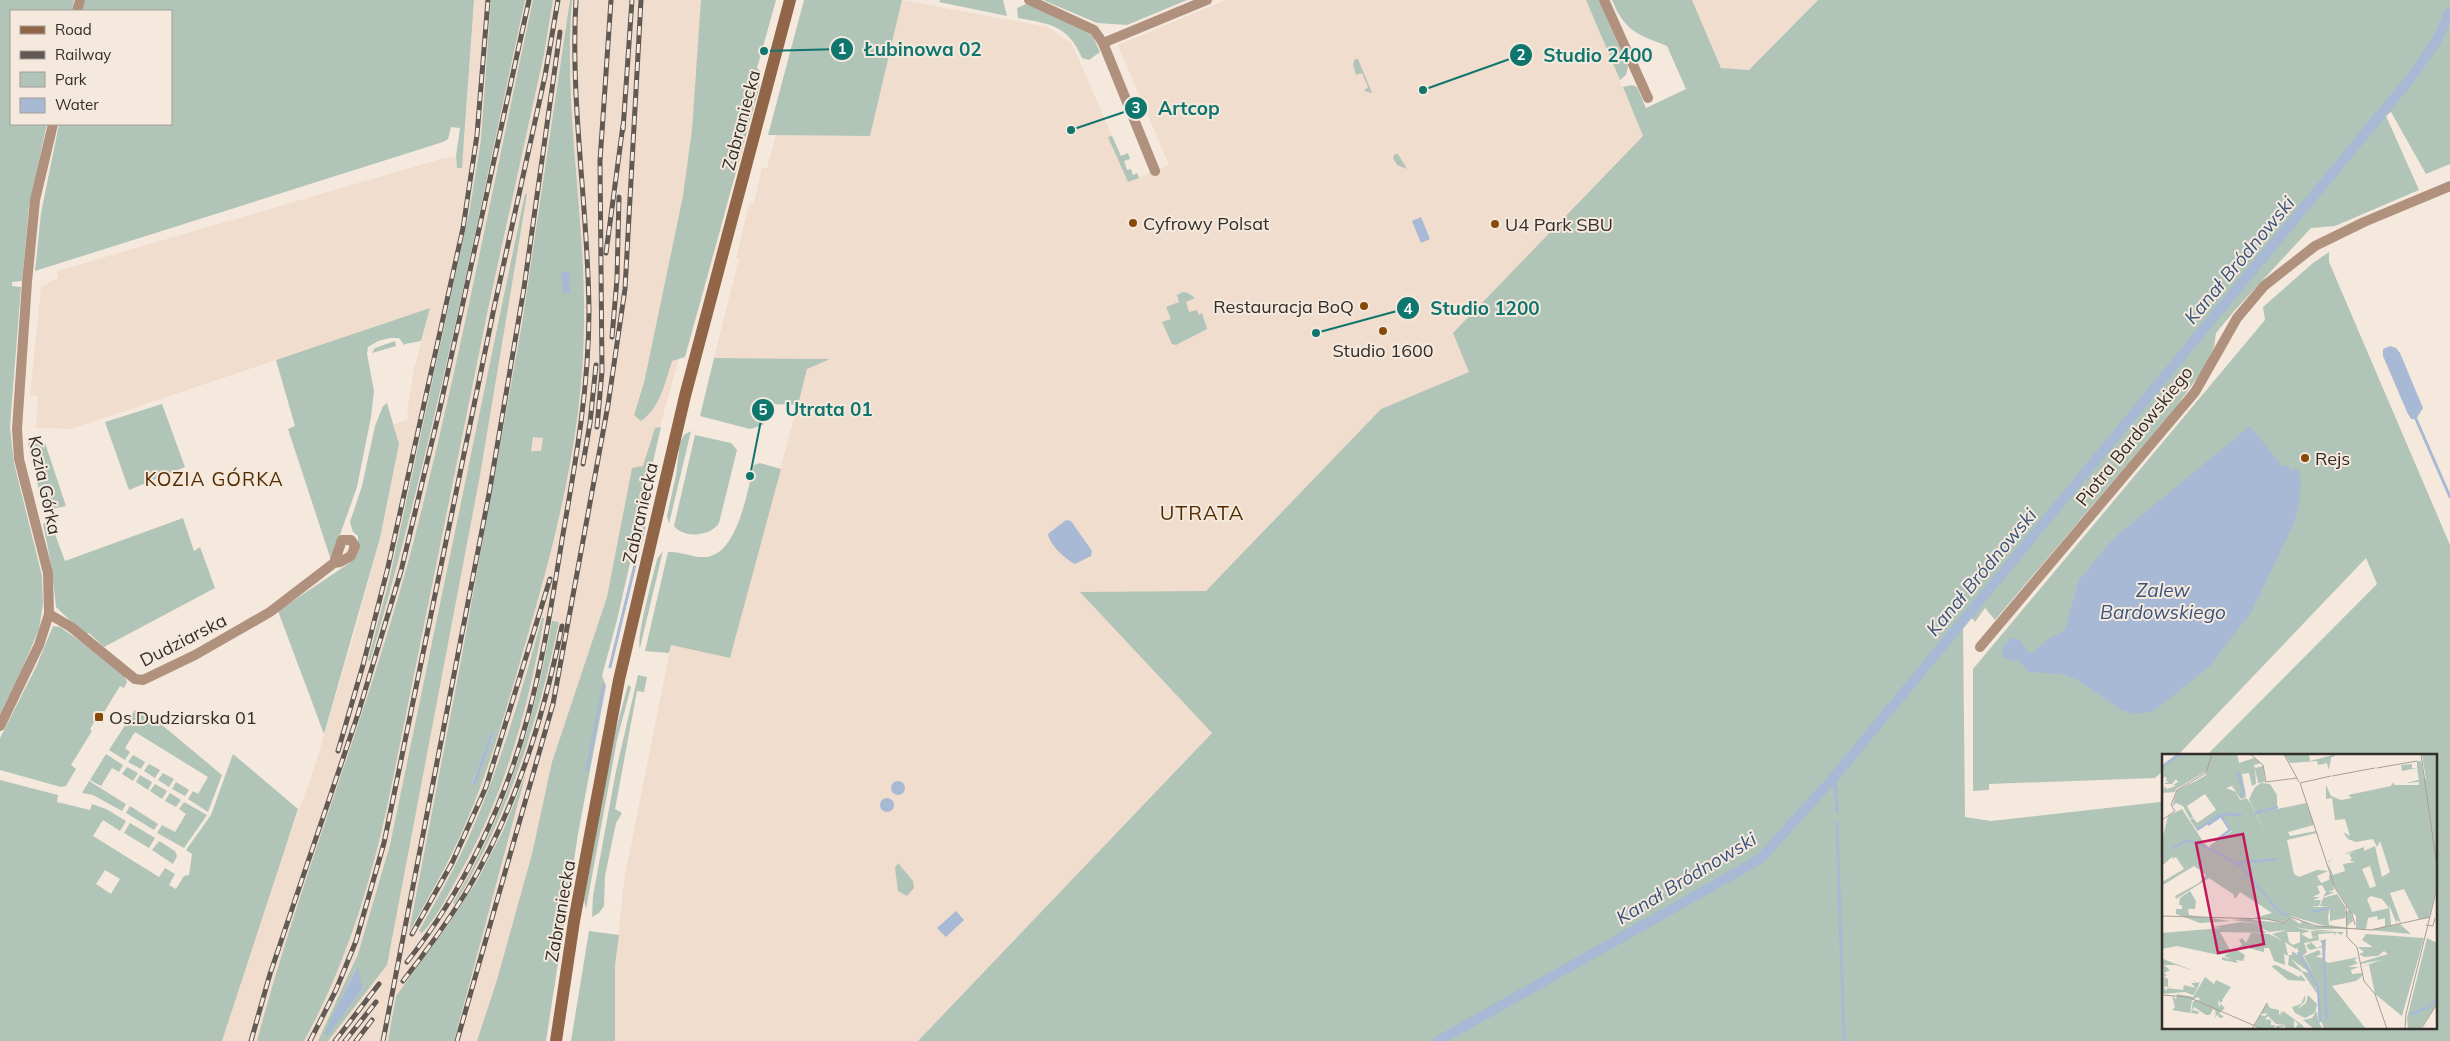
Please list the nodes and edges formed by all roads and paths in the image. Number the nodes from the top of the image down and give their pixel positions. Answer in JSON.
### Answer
{"nodes":[{"id":1,"x":790,"y":0,"type":"edge"},
{"id":2,"x":1029,"y":0,"type":"edge"},
{"id":3,"x":1207,"y":0,"type":"edge"},
{"id":4,"x":1604,"y":0,"type":"edge"},
{"id":5,"x":1102,"y":44,"type":"junction"},
{"id":6,"x":1648,"y":98,"type":"dead end"},
{"id":7,"x":52,"y":125,"type":"edge"},
{"id":8,"x":1155,"y":171,"type":"dead end"},
{"id":9,"x":2450,"y":186,"type":"edge"},
{"id":10,"x":334,"y":563,"type":"dead end"},
{"id":11,"x":49,"y":614,"type":"junction"},
{"id":12,"x":1980,"y":647,"type":"dead end"},
{"id":13,"x":0,"y":726,"type":"edge"},
{"id":14,"x":556,"y":1041,"type":"edge"}],
"edges":[{"from":1,"to":14,"type":"main road","name":"Zabraniecka"},
{"from":2,"to":5,"type":"street"},
{"from":3,"to":5,"type":"street"},
{"from":4,"to":6,"type":"street"},
{"from":5,"to":8,"type":"street"},
{"from":7,"to":11,"type":"street","name":"Kozia Górka"},
{"from":9,"to":12,"type":"street","name":"Piotra Bardowskiego"},
{"from":10,"to":11,"type":"street","name":"Dudziarska"},
{"from":11,"to":13,"type":"street"}]}
